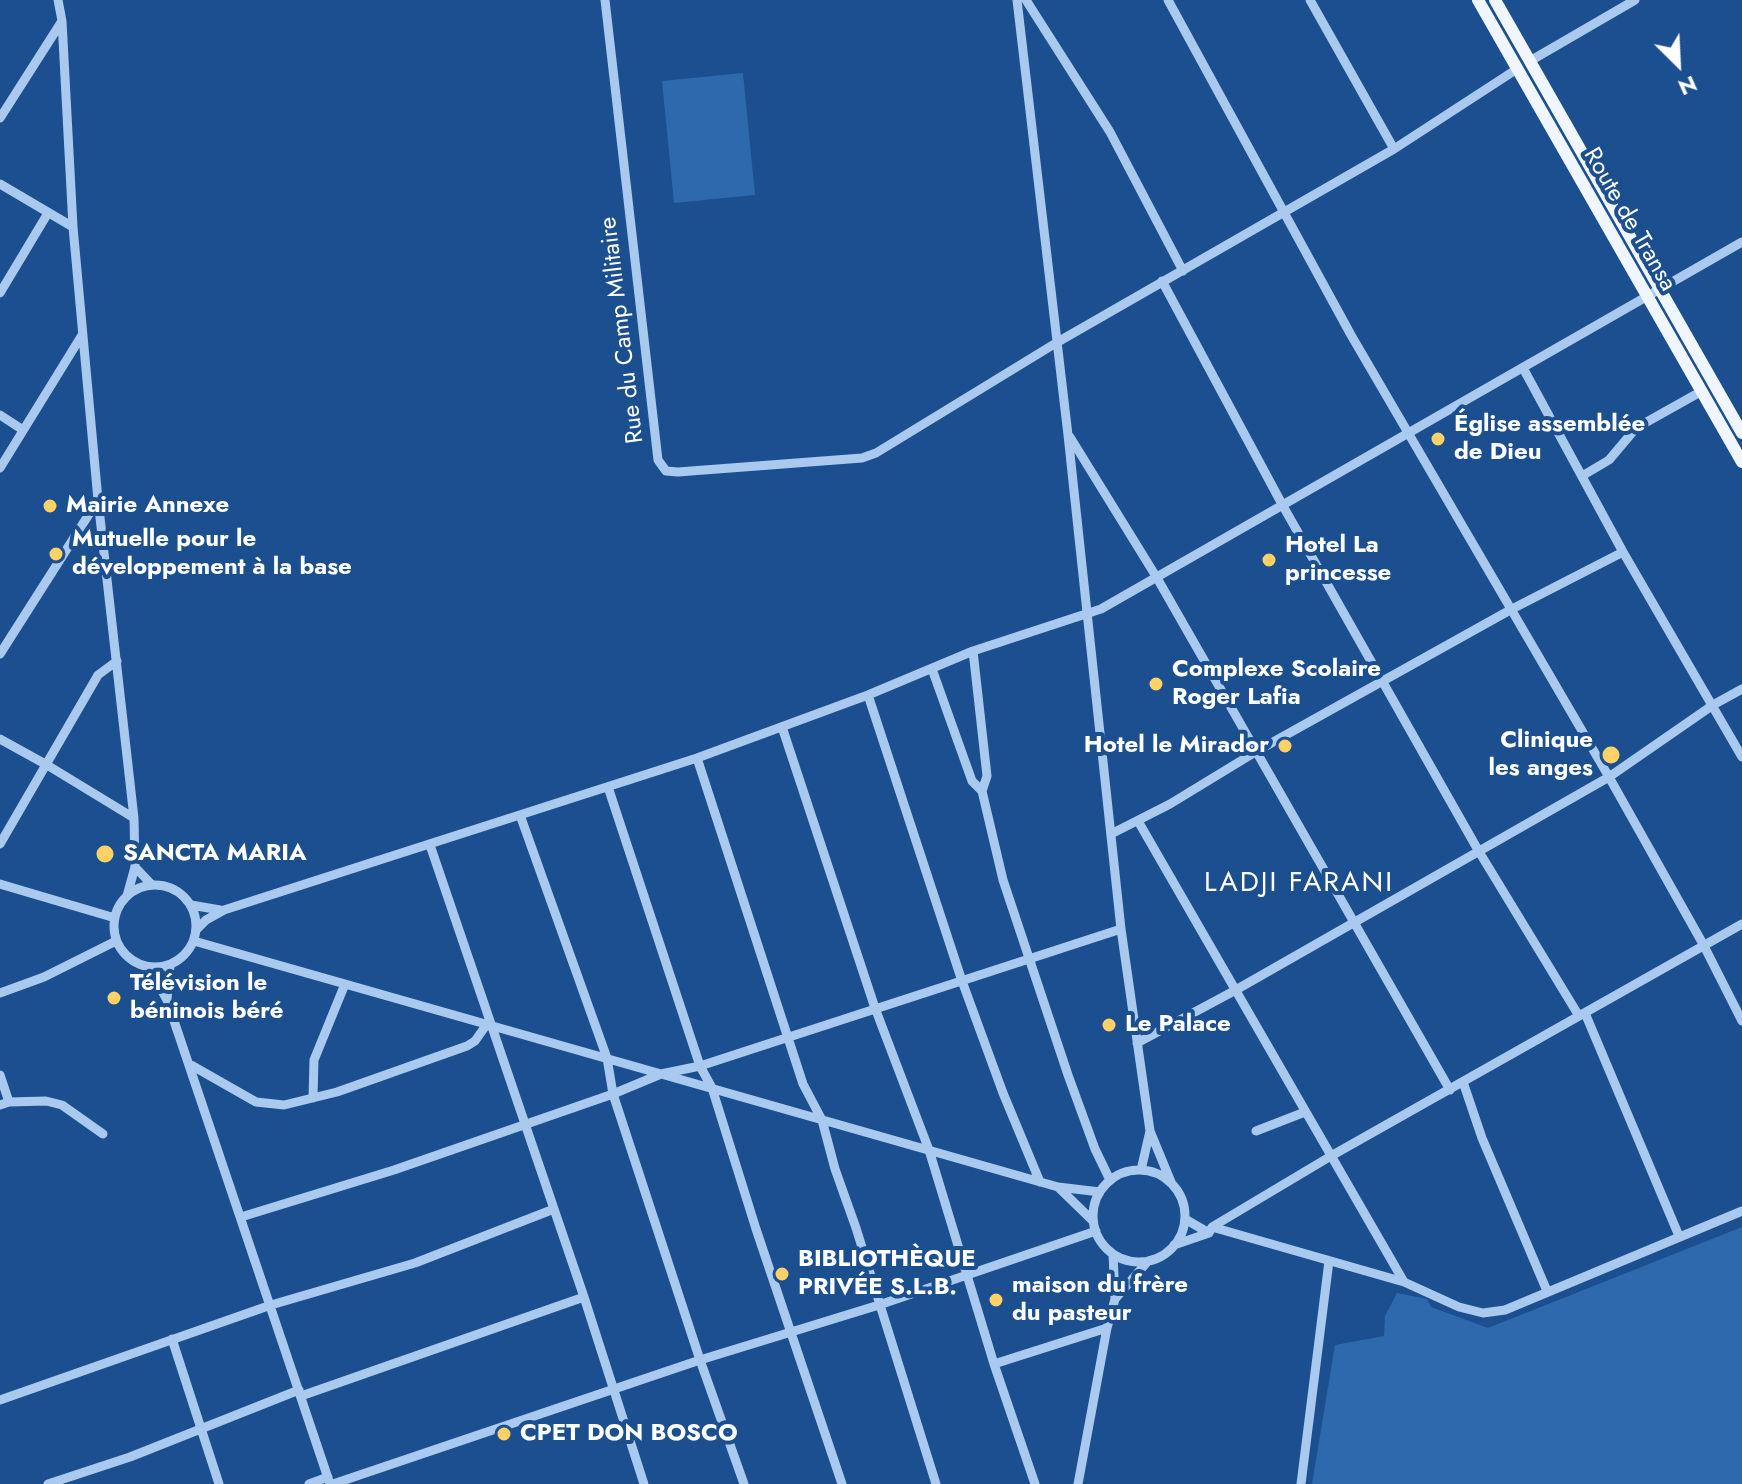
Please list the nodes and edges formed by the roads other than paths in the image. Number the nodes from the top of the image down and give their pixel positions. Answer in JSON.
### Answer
{"nodes":[{"id":1,"x":58,"y":0,"type":"edge"},
{"id":2,"x":605,"y":0,"type":"edge"},
{"id":3,"x":1017,"y":0,"type":"edge"},
{"id":4,"x":1026,"y":0,"type":"edge"},
{"id":5,"x":1168,"y":0,"type":"edge"},
{"id":6,"x":1310,"y":0,"type":"edge"},
{"id":7,"x":1478,"y":0,"type":"edge"},
{"id":8,"x":1495,"y":0,"type":"edge"},
{"id":9,"x":1635,"y":0,"type":"edge"},
{"id":10,"x":62,"y":21,"type":"junction"},
{"id":11,"x":1530,"y":61,"type":"junction"},
{"id":12,"x":1517,"y":69,"type":"junction"},
{"id":13,"x":1549,"y":94,"type":"junction"},
{"id":14,"x":1536,"y":101,"type":"junction"},
{"id":15,"x":0,"y":118,"type":"edge"},
{"id":16,"x":1394,"y":149,"type":"junction"},
{"id":17,"x":0,"y":184,"type":"edge"},
{"id":18,"x":1283,"y":211,"type":"junction"},
{"id":19,"x":48,"y":213,"type":"junction"},
{"id":20,"x":73,"y":227,"type":"junction"},
{"id":21,"x":1742,"y":242,"type":"edge"},
{"id":22,"x":1183,"y":271,"type":"junction"},
{"id":23,"x":1162,"y":281,"type":"junction"},
{"id":24,"x":1660,"y":289,"type":"junction"},
{"id":25,"x":0,"y":293,"type":"edge"},
{"id":26,"x":1648,"y":297,"type":"junction"},
{"id":27,"x":82,"y":335,"type":"junction"},
{"id":28,"x":1056,"y":343,"type":"junction"},
{"id":29,"x":1523,"y":368,"type":"junction"},
{"id":30,"x":1702,"y":391,"type":"junction"},
{"id":31,"x":0,"y":415,"type":"edge"},
{"id":32,"x":23,"y":430,"type":"junction"},
{"id":33,"x":1410,"y":433,"type":"junction"},
{"id":34,"x":1742,"y":433,"type":"edge"},
{"id":35,"x":1068,"y":435,"type":"junction"},
{"id":36,"x":1742,"y":462,"type":"edge"},
{"id":37,"x":0,"y":468,"type":"edge"},
{"id":38,"x":1582,"y":476,"type":"junction"},
{"id":39,"x":98,"y":500,"type":"junction"},
{"id":40,"x":1283,"y":506,"type":"junction"},
{"id":41,"x":1623,"y":552,"type":"junction"},
{"id":42,"x":1157,"y":578,"type":"junction"},
{"id":43,"x":1512,"y":609,"type":"junction"},
{"id":44,"x":1087,"y":615,"type":"junction"},
{"id":45,"x":973,"y":651,"type":"junction"},
{"id":46,"x":0,"y":654,"type":"edge"},
{"id":47,"x":117,"y":661,"type":"junction"},
{"id":48,"x":932,"y":669,"type":"junction"},
{"id":49,"x":1382,"y":682,"type":"junction"},
{"id":50,"x":1742,"y":689,"type":"edge"},
{"id":51,"x":868,"y":695,"type":"junction"},
{"id":52,"x":1713,"y":705,"type":"junction"},
{"id":53,"x":782,"y":727,"type":"junction"},
{"id":54,"x":0,"y":739,"type":"edge"},
{"id":55,"x":1257,"y":751,"type":"junction"},
{"id":56,"x":1742,"y":757,"type":"edge"},
{"id":57,"x":697,"y":758,"type":"junction"},
{"id":58,"x":47,"y":765,"type":"junction"},
{"id":59,"x":1609,"y":777,"type":"junction"},
{"id":60,"x":608,"y":787,"type":"junction"},
{"id":61,"x":982,"y":791,"type":"junction"},
{"id":62,"x":520,"y":815,"type":"junction"},
{"id":63,"x":134,"y":818,"type":"junction"},
{"id":64,"x":1138,"y":821,"type":"junction"},
{"id":65,"x":1111,"y":834,"type":"junction"},
{"id":66,"x":0,"y":844,"type":"edge"},
{"id":67,"x":430,"y":845,"type":"junction"},
{"id":68,"x":1478,"y":850,"type":"junction"},
{"id":69,"x":135,"y":867,"type":"junction"},
{"id":70,"x":0,"y":884,"type":"edge"},
{"id":71,"x":152,"y":885,"type":"junction"},
{"id":72,"x":14,"y":888,"type":"junction"},
{"id":73,"x":0,"y":893,"type":"edge"},
{"id":74,"x":127,"y":896,"type":"junction"},
{"id":75,"x":191,"y":905,"type":"junction"},
{"id":76,"x":224,"y":910,"type":"junction"},
{"id":77,"x":115,"y":918,"type":"junction"},
{"id":78,"x":1353,"y":922,"type":"junction"},
{"id":79,"x":1742,"y":924,"type":"edge"},
{"id":80,"x":197,"y":929,"type":"junction"},
{"id":81,"x":1121,"y":929,"type":"junction"},
{"id":82,"x":116,"y":941,"type":"junction"},
{"id":83,"x":194,"y":941,"type":"junction"},
{"id":84,"x":1703,"y":944,"type":"junction"},
{"id":85,"x":1028,"y":959,"type":"junction"},
{"id":86,"x":170,"y":965,"type":"junction"},
{"id":87,"x":149,"y":967,"type":"junction"},
{"id":88,"x":962,"y":981,"type":"junction"},
{"id":89,"x":345,"y":984,"type":"junction"},
{"id":90,"x":1234,"y":991,"type":"junction"},
{"id":91,"x":0,"y":993,"type":"edge"},
{"id":92,"x":167,"y":1000,"type":"junction"},
{"id":93,"x":875,"y":1008,"type":"junction"},
{"id":94,"x":1582,"y":1014,"type":"junction"},
{"id":95,"x":1742,"y":1021,"type":"edge"},
{"id":96,"x":489,"y":1025,"type":"junction"},
{"id":97,"x":787,"y":1037,"type":"junction"},
{"id":98,"x":1137,"y":1043,"type":"junction"},
{"id":99,"x":607,"y":1058,"type":"junction"},
{"id":100,"x":191,"y":1065,"type":"junction"},
{"id":101,"x":700,"y":1066,"type":"junction"},
{"id":102,"x":661,"y":1074,"type":"junction"},
{"id":103,"x":0,"y":1075,"type":"edge"},
{"id":104,"x":1463,"y":1082,"type":"junction"},
{"id":105,"x":712,"y":1088,"type":"junction"},
{"id":106,"x":1450,"y":1090,"type":"junction"},
{"id":107,"x":613,"y":1094,"type":"junction"},
{"id":108,"x":313,"y":1098,"type":"junction"},
{"id":109,"x":5,"y":1104,"type":"edge"},
{"id":110,"x":1305,"y":1112,"type":"junction"},
{"id":111,"x":822,"y":1120,"type":"junction"},
{"id":112,"x":525,"y":1124,"type":"junction"},
{"id":113,"x":1150,"y":1131,"type":"junction"},
{"id":114,"x":1256,"y":1131,"type":"dead end"},
{"id":115,"x":103,"y":1134,"type":"dead end"},
{"id":116,"x":929,"y":1150,"type":"junction"},
{"id":117,"x":1331,"y":1156,"type":"junction"},
{"id":118,"x":1141,"y":1170,"type":"junction"},
{"id":119,"x":1110,"y":1180,"type":"junction"},
{"id":120,"x":1040,"y":1182,"type":"junction"},
{"id":121,"x":1171,"y":1182,"type":"junction"},
{"id":122,"x":1058,"y":1187,"type":"junction"},
{"id":123,"x":1100,"y":1192,"type":"junction"},
{"id":124,"x":554,"y":1209,"type":"junction"},
{"id":125,"x":1742,"y":1211,"type":"edge"},
{"id":126,"x":241,"y":1217,"type":"junction"},
{"id":127,"x":1185,"y":1219,"type":"junction"},
{"id":128,"x":1094,"y":1226,"type":"junction"},
{"id":129,"x":1210,"y":1230,"type":"junction"},
{"id":130,"x":1679,"y":1236,"type":"junction"},
{"id":131,"x":1174,"y":1245,"type":"junction"},
{"id":132,"x":1113,"y":1254,"type":"junction"},
{"id":133,"x":1148,"y":1261,"type":"junction"},
{"id":134,"x":1329,"y":1261,"type":"junction"},
{"id":135,"x":967,"y":1274,"type":"junction"},
{"id":136,"x":1404,"y":1282,"type":"junction"},
{"id":137,"x":1547,"y":1291,"type":"junction"},
{"id":138,"x":584,"y":1297,"type":"junction"},
{"id":139,"x":1115,"y":1299,"type":"junction"},
{"id":140,"x":271,"y":1305,"type":"junction"},
{"id":141,"x":879,"y":1305,"type":"junction"},
{"id":142,"x":1107,"y":1328,"type":"junction"},
{"id":143,"x":791,"y":1332,"type":"junction"},
{"id":144,"x":172,"y":1339,"type":"junction"},
{"id":145,"x":700,"y":1360,"type":"junction"},
{"id":146,"x":994,"y":1364,"type":"junction"},
{"id":147,"x":614,"y":1390,"type":"junction"},
{"id":148,"x":300,"y":1393,"type":"junction"},
{"id":149,"x":0,"y":1400,"type":"edge"},
{"id":150,"x":201,"y":1429,"type":"junction"},
{"id":151,"x":330,"y":1482,"type":"edge"},
{"id":152,"x":48,"y":1484,"type":"edge"},
{"id":153,"x":219,"y":1484,"type":"edge"},
{"id":154,"x":309,"y":1484,"type":"edge"},
{"id":155,"x":644,"y":1484,"type":"edge"},
{"id":156,"x":744,"y":1484,"type":"edge"},
{"id":157,"x":842,"y":1484,"type":"edge"},
{"id":158,"x":936,"y":1484,"type":"edge"},
{"id":159,"x":1035,"y":1484,"type":"edge"},
{"id":160,"x":1078,"y":1484,"type":"edge"},
{"id":161,"x":1301,"y":1484,"type":"edge"}],
"edges":[{"from":1,"to":10,"type":"street"},
{"from":2,"to":28,"type":"street","name":"Rue du Camp Militaire"},
{"from":3,"to":28,"type":"street"},
{"from":4,"to":22,"type":"street"},
{"from":5,"to":18,"type":"street"},
{"from":6,"to":16,"type":"street"},
{"from":7,"to":12,"type":"main road","name":"Route de Transa"},
{"from":8,"to":11,"type":"main road","name":"Route de Transa"},
{"from":9,"to":11,"type":"street"},
{"from":10,"to":15,"type":"street"},
{"from":10,"to":20,"type":"street"},
{"from":11,"to":13,"type":"main road","name":"Route de Transa"},
{"from":12,"to":14,"type":"main road","name":"Route de Transa"},
{"from":12,"to":16,"type":"street"},
{"from":13,"to":14,"type":"main road"},
{"from":13,"to":24,"type":"main road","name":"Route de Transa"},
{"from":14,"to":26,"type":"main road","name":"Route de Transa"},
{"from":16,"to":18,"type":"street"},
{"from":17,"to":19,"type":"street"},
{"from":18,"to":22,"type":"street"},
{"from":18,"to":33,"type":"street"},
{"from":19,"to":20,"type":"street"},
{"from":19,"to":25,"type":"street"},
{"from":20,"to":27,"type":"street"},
{"from":21,"to":24,"type":"street"},
{"from":22,"to":23,"type":"street"},
{"from":23,"to":28,"type":"street"},
{"from":23,"to":40,"type":"street"},
{"from":24,"to":26,"type":"street"},
{"from":24,"to":34,"type":"main road","name":"Route de Transa"},
{"from":26,"to":29,"type":"street"},
{"from":26,"to":30,"type":"main road","name":"Route de Transa"},
{"from":27,"to":32,"type":"street"},
{"from":27,"to":39,"type":"street"},
{"from":28,"to":35,"type":"street"},
{"from":29,"to":33,"type":"street"},
{"from":29,"to":38,"type":"street"},
{"from":30,"to":36,"type":"main road","name":"Route de Transa"},
{"from":30,"to":38,"type":"street"},
{"from":31,"to":32,"type":"street"},
{"from":32,"to":37,"type":"street"},
{"from":33,"to":40,"type":"street"},
{"from":33,"to":43,"type":"street"},
{"from":35,"to":42,"type":"street"},
{"from":35,"to":44,"type":"street"},
{"from":38,"to":41,"type":"street"},
{"from":39,"to":46,"type":"street"},
{"from":39,"to":47,"type":"street"},
{"from":40,"to":42,"type":"street"},
{"from":40,"to":49,"type":"street"},
{"from":41,"to":43,"type":"street"},
{"from":41,"to":52,"type":"street"},
{"from":42,"to":44,"type":"street"},
{"from":42,"to":55,"type":"street"},
{"from":43,"to":49,"type":"street"},
{"from":43,"to":59,"type":"street"},
{"from":44,"to":45,"type":"street"},
{"from":44,"to":65,"type":"street"},
{"from":45,"to":48,"type":"street"},
{"from":45,"to":61,"type":"street"},
{"from":47,"to":58,"type":"street"},
{"from":47,"to":63,"type":"street"},
{"from":48,"to":51,"type":"street"},
{"from":48,"to":61,"type":"street"},
{"from":49,"to":55,"type":"street"},
{"from":49,"to":68,"type":"street"},
{"from":50,"to":52,"type":"street"},
{"from":51,"to":53,"type":"street"},
{"from":51,"to":88,"type":"street"},
{"from":52,"to":56,"type":"street"},
{"from":52,"to":59,"type":"street"},
{"from":53,"to":57,"type":"street"},
{"from":53,"to":93,"type":"street"},
{"from":54,"to":58,"type":"street"},
{"from":55,"to":64,"type":"street"},
{"from":55,"to":78,"type":"street"},
{"from":57,"to":60,"type":"street"},
{"from":57,"to":97,"type":"street"},
{"from":58,"to":63,"type":"street"},
{"from":58,"to":66,"type":"street"},
{"from":59,"to":68,"type":"street"},
{"from":59,"to":84,"type":"street"},
{"from":60,"to":62,"type":"street"},
{"from":60,"to":101,"type":"street"},
{"from":61,"to":85,"type":"street"},
{"from":62,"to":67,"type":"street"},
{"from":62,"to":99,"type":"street"},
{"from":63,"to":69,"type":"street"},
{"from":64,"to":65,"type":"street"},
{"from":64,"to":90,"type":"street"},
{"from":65,"to":81,"type":"street"},
{"from":67,"to":76,"type":"street"},
{"from":67,"to":96,"type":"street"},
{"from":68,"to":78,"type":"street"},
{"from":68,"to":94,"type":"street"},
{"from":69,"to":71,"type":"street"},
{"from":69,"to":74,"type":"street"},
{"from":70,"to":72,"type":"street"},
{"from":71,"to":74,"type":"street"},
{"from":71,"to":75,"type":"street"},
{"from":72,"to":73,"type":"street"},
{"from":72,"to":77,"type":"street"},
{"from":74,"to":77,"type":"street"},
{"from":75,"to":76,"type":"street"},
{"from":75,"to":80,"type":"street"},
{"from":76,"to":80,"type":"street"},
{"from":77,"to":82,"type":"street"},
{"from":78,"to":90,"type":"street"},
{"from":78,"to":106,"type":"street"},
{"from":79,"to":84,"type":"street"},
{"from":80,"to":83,"type":"street"},
{"from":81,"to":85,"type":"street"},
{"from":81,"to":98,"type":"street"},
{"from":82,"to":87,"type":"street"},
{"from":82,"to":91,"type":"street"},
{"from":83,"to":86,"type":"street"},
{"from":83,"to":89,"type":"street"},
{"from":84,"to":94,"type":"street"},
{"from":84,"to":95,"type":"street"},
{"from":85,"to":88,"type":"street"},
{"from":85,"to":119,"type":"street"},
{"from":86,"to":87,"type":"street"},
{"from":86,"to":92,"type":"street"},
{"from":87,"to":92,"type":"street"},
{"from":88,"to":93,"type":"street"},
{"from":88,"to":120,"type":"street"},
{"from":89,"to":96,"type":"street"},
{"from":89,"to":108,"type":"street"},
{"from":90,"to":98,"type":"street"},
{"from":90,"to":110,"type":"street"},
{"from":92,"to":100,"type":"street"},
{"from":93,"to":97,"type":"street"},
{"from":93,"to":116,"type":"street"},
{"from":94,"to":104,"type":"street"},
{"from":94,"to":130,"type":"street"},
{"from":96,"to":99,"type":"street"},
{"from":96,"to":108,"type":"street"},
{"from":96,"to":112,"type":"street"},
{"from":97,"to":101,"type":"street"},
{"from":97,"to":111,"type":"street"},
{"from":98,"to":113,"type":"street"},
{"from":99,"to":102,"type":"street"},
{"from":99,"to":107,"type":"street"},
{"from":100,"to":108,"type":"street"},
{"from":100,"to":126,"type":"street"},
{"from":101,"to":102,"type":"street"},
{"from":101,"to":105,"type":"street"},
{"from":102,"to":105,"type":"street"},
{"from":102,"to":107,"type":"street"},
{"from":103,"to":109,"type":"street"},
{"from":104,"to":106,"type":"street"},
{"from":104,"to":137,"type":"street"},
{"from":105,"to":111,"type":"street"},
{"from":105,"to":143,"type":"street"},
{"from":106,"to":117,"type":"street"},
{"from":107,"to":112,"type":"street"},
{"from":107,"to":145,"type":"street"},
{"from":109,"to":115,"type":"street"},
{"from":110,"to":114,"type":"street"},
{"from":110,"to":117,"type":"street"},
{"from":111,"to":116,"type":"street"},
{"from":111,"to":141,"type":"street"},
{"from":112,"to":124,"type":"street"},
{"from":112,"to":126,"type":"street"},
{"from":113,"to":118,"type":"street"},
{"from":113,"to":121,"type":"street"},
{"from":116,"to":120,"type":"street"},
{"from":116,"to":135,"type":"street"},
{"from":117,"to":129,"type":"street"},
{"from":117,"to":136,"type":"street"},
{"from":118,"to":119,"type":"street"},
{"from":118,"to":121,"type":"street"},
{"from":119,"to":123,"type":"street"},
{"from":120,"to":122,"type":"street"},
{"from":121,"to":127,"type":"street"},
{"from":122,"to":123,"type":"street"},
{"from":122,"to":128,"type":"street"},
{"from":123,"to":128,"type":"street"},
{"from":124,"to":138,"type":"street"},
{"from":124,"to":140,"type":"street"},
{"from":125,"to":130,"type":"street"},
{"from":126,"to":140,"type":"street"},
{"from":127,"to":129,"type":"street"},
{"from":127,"to":131,"type":"street"},
{"from":128,"to":132,"type":"street"},
{"from":128,"to":135,"type":"street"},
{"from":129,"to":131,"type":"street"},
{"from":129,"to":134,"type":"street"},
{"from":130,"to":137,"type":"street"},
{"from":131,"to":133,"type":"street"},
{"from":132,"to":133,"type":"street"},
{"from":132,"to":139,"type":"street"},
{"from":133,"to":139,"type":"street"},
{"from":134,"to":136,"type":"street"},
{"from":134,"to":161,"type":"street"},
{"from":135,"to":141,"type":"street"},
{"from":135,"to":146,"type":"street"},
{"from":136,"to":137,"type":"street"},
{"from":138,"to":147,"type":"street"},
{"from":138,"to":148,"type":"street"},
{"from":139,"to":142,"type":"street"},
{"from":140,"to":144,"type":"street"},
{"from":140,"to":148,"type":"street"},
{"from":141,"to":143,"type":"street"},
{"from":141,"to":158,"type":"street"},
{"from":142,"to":146,"type":"street"},
{"from":142,"to":160,"type":"street"},
{"from":143,"to":145,"type":"street"},
{"from":143,"to":157,"type":"street"},
{"from":144,"to":149,"type":"street"},
{"from":144,"to":150,"type":"street"},
{"from":145,"to":147,"type":"street"},
{"from":145,"to":156,"type":"street"},
{"from":146,"to":159,"type":"street"},
{"from":147,"to":151,"type":"street"},
{"from":147,"to":155,"type":"street"},
{"from":148,"to":150,"type":"street"},
{"from":148,"to":151,"type":"street"},
{"from":150,"to":152,"type":"street"},
{"from":150,"to":153,"type":"street"},
{"from":151,"to":154,"type":"street"}]}
